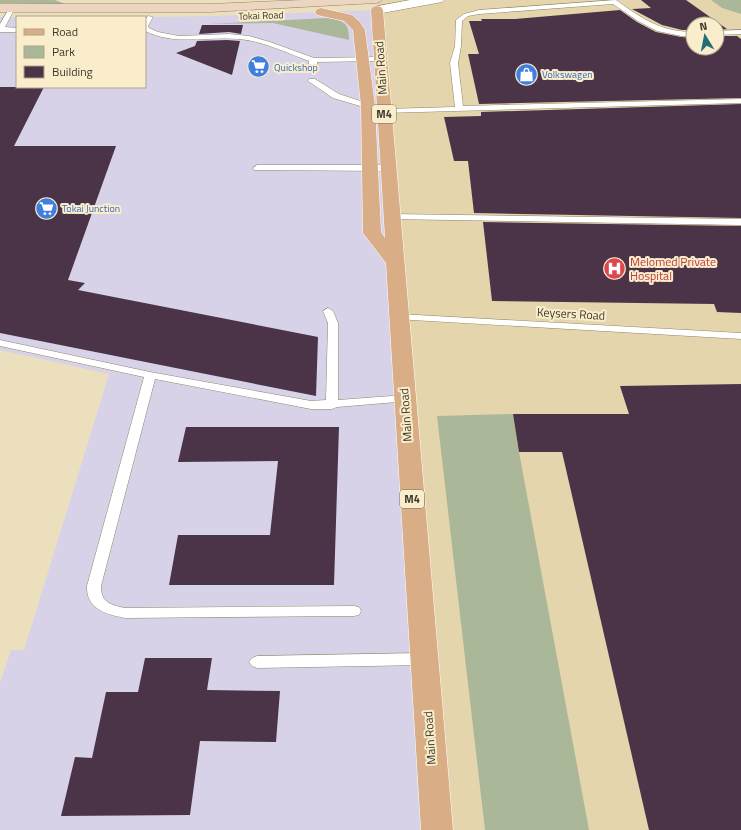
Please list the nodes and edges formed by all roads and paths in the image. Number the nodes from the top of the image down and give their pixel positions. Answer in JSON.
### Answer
{"nodes":[{"id":1,"x":438,"y":0,"type":"edge"},
{"id":2,"x":613,"y":1,"type":"edge"},
{"id":3,"x":251,"y":3,"type":"edge"},
{"id":4,"x":376,"y":3,"type":"edge"},
{"id":5,"x":321,"y":12,"type":"junction"},
{"id":6,"x":7,"y":14,"type":"edge"},
{"id":7,"x":147,"y":17,"type":"edge"},
{"id":8,"x":146,"y":28,"type":"edge"},
{"id":9,"x":0,"y":30,"type":"edge"},
{"id":10,"x":16,"y":30,"type":"edge"},
{"id":11,"x":741,"y":32,"type":"edge"},
{"id":12,"x":725,"y":33,"type":"edge"},
{"id":13,"x":685,"y":34,"type":"edge"},
{"id":14,"x":363,"y":60,"type":"junction"},
{"id":15,"x":380,"y":60,"type":"junction"},
{"id":16,"x":312,"y":81,"type":"dead end"},
{"id":17,"x":741,"y":101,"type":"edge"},
{"id":18,"x":368,"y":106,"type":"junction"},
{"id":19,"x":459,"y":109,"type":"junction"},
{"id":20,"x":384,"y":111,"type":"junction"},
{"id":21,"x":257,"y":168,"type":"dead end"},
{"id":22,"x":379,"y":168,"type":"junction"},
{"id":23,"x":392,"y":217,"type":"junction"},
{"id":24,"x":741,"y":222,"type":"edge"},
{"id":25,"x":395,"y":262,"type":"junction"},
{"id":26,"x":328,"y":311,"type":"dead end"},
{"id":27,"x":399,"y":317,"type":"junction"},
{"id":28,"x":741,"y":336,"type":"edge"},
{"id":29,"x":0,"y":343,"type":"edge"},
{"id":30,"x":150,"y":374,"type":"junction"},
{"id":31,"x":405,"y":399,"type":"junction"},
{"id":32,"x":332,"y":405,"type":"junction"},
{"id":33,"x":354,"y":611,"type":"dead end"},
{"id":34,"x":424,"y":659,"type":"junction"},
{"id":35,"x":257,"y":662,"type":"dead end"},
{"id":36,"x":437,"y":830,"type":"edge"}],
"edges":[{"from":1,"to":4,"type":"street"},
{"from":2,"to":13,"type":"lane"},
{"from":2,"to":19,"type":"lane"},
{"from":3,"to":4,"type":"main road","name":"Tokai Road"},
{"from":3,"to":6,"type":"main road","name":"Tokai Road"},
{"from":4,"to":5,"type":"main road","name":"Tokai Road"},
{"from":4,"to":15,"type":"main road","name":"Main Road","number":"M4"},
{"from":5,"to":7,"type":"main road","name":"Tokai Road"},
{"from":5,"to":14,"type":"main road"},
{"from":6,"to":9,"type":"lane"},
{"from":8,"to":14,"type":"lane"},
{"from":9,"to":10,"type":"lane"},
{"from":11,"to":12,"type":"lane"},
{"from":14,"to":15,"type":"lane"},
{"from":14,"to":18,"type":"main road"},
{"from":15,"to":20,"type":"main road","name":"Main Road","number":"M4"},
{"from":16,"to":18,"type":"lane"},
{"from":17,"to":19,"type":"lane"},
{"from":18,"to":20,"type":"lane"},
{"from":18,"to":22,"type":"main road"},
{"from":19,"to":20,"type":"lane"},
{"from":20,"to":22,"type":"main road","name":"Main Road","number":"M4"},
{"from":21,"to":22,"type":"lane"},
{"from":22,"to":23,"type":"main road","name":"Main Road","number":"M4"},
{"from":22,"to":25,"type":"main road"},
{"from":23,"to":24,"type":"lane"},
{"from":23,"to":25,"type":"main road","name":"Main Road","number":"M4"},
{"from":25,"to":27,"type":"main road","name":"Main Road","number":"M4"},
{"from":26,"to":32,"type":"lane"},
{"from":27,"to":28,"type":"lane","name":"Keysers Road"},
{"from":27,"to":31,"type":"main road","name":"Main Road","number":"M4"},
{"from":29,"to":30,"type":"lane"},
{"from":30,"to":32,"type":"lane"},
{"from":30,"to":33,"type":"lane"},
{"from":31,"to":32,"type":"lane"},
{"from":31,"to":34,"type":"main road","name":"Main Road","number":"M4"},
{"from":34,"to":35,"type":"lane"},
{"from":34,"to":36,"type":"main road","name":"Main Road","number":"M4"}]}
